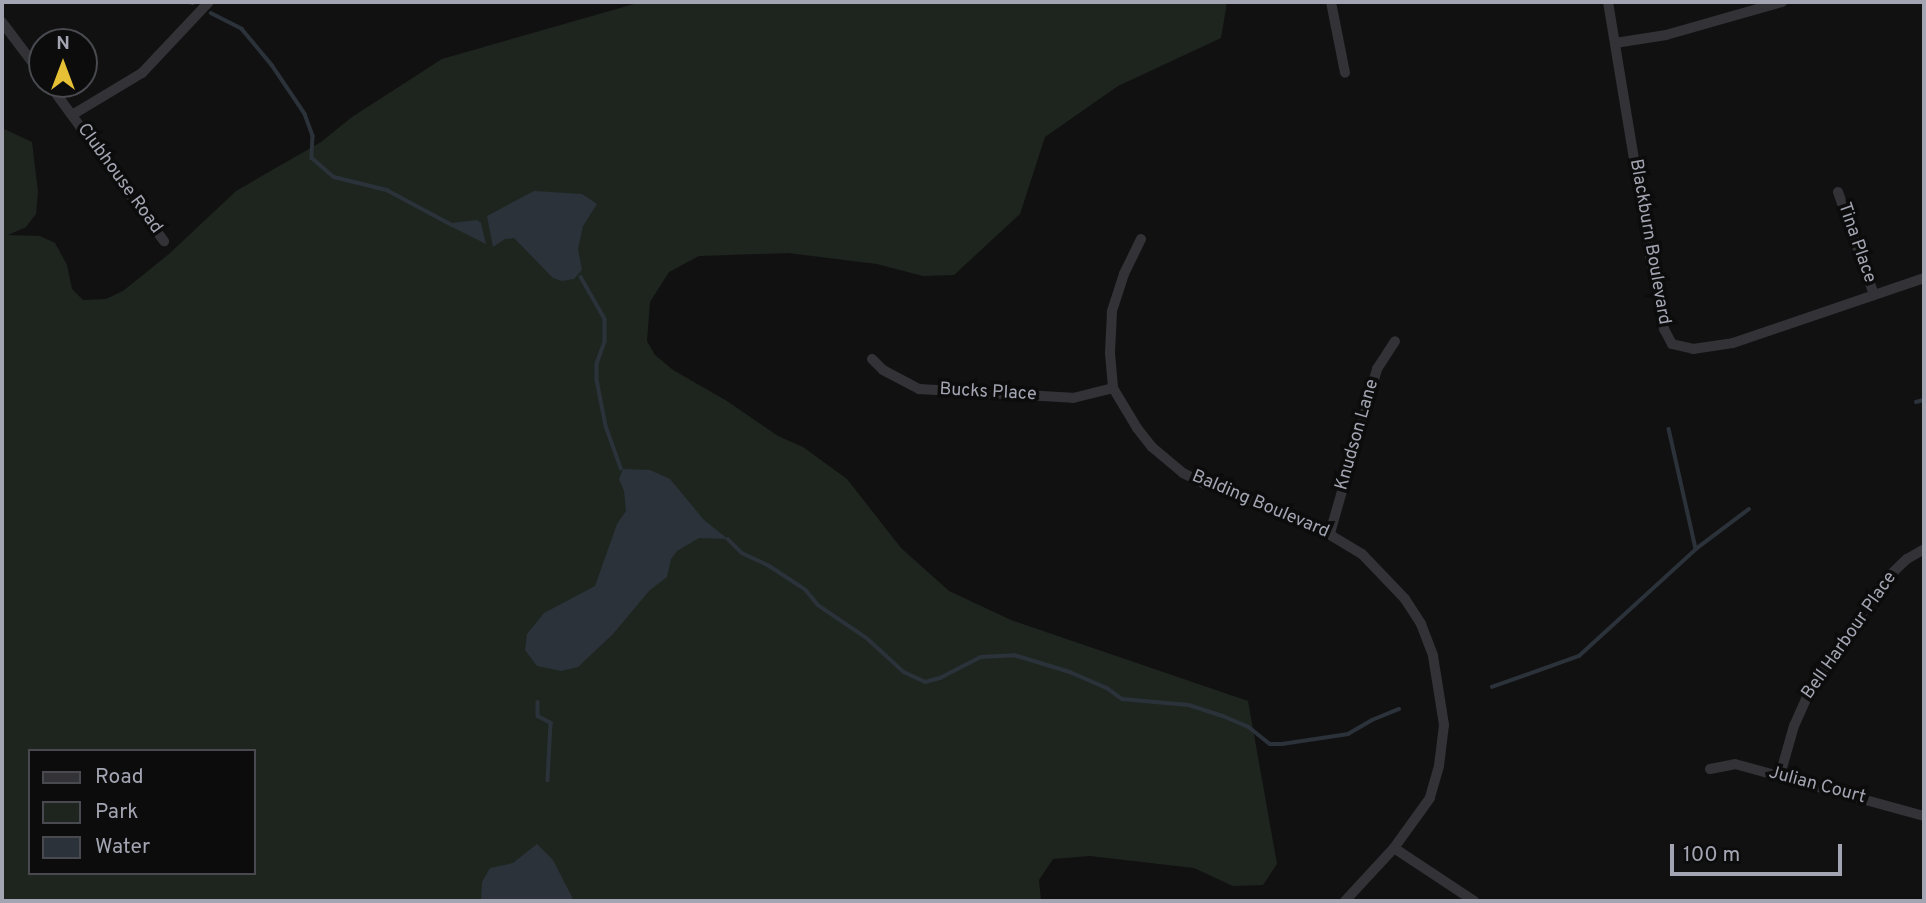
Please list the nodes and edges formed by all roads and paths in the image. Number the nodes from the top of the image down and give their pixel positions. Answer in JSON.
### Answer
{"nodes":[{"id":1,"x":209,"y":2,"type":"edge"},
{"id":2,"x":1331,"y":2,"type":"edge"},
{"id":3,"x":1608,"y":2,"type":"edge"},
{"id":4,"x":1782,"y":2,"type":"edge"},
{"id":5,"x":2,"y":22,"type":"edge"},
{"id":6,"x":1615,"y":43,"type":"junction"},
{"id":7,"x":28,"y":56,"type":"edge"},
{"id":8,"x":1345,"y":73,"type":"dead end"},
{"id":9,"x":59,"y":98,"type":"edge"},
{"id":10,"x":72,"y":115,"type":"junction"},
{"id":11,"x":1838,"y":191,"type":"dead end"},
{"id":12,"x":1141,"y":239,"type":"dead end"},
{"id":13,"x":164,"y":241,"type":"dead end"},
{"id":14,"x":1924,"y":278,"type":"edge"},
{"id":15,"x":1874,"y":295,"type":"junction"},
{"id":16,"x":1395,"y":341,"type":"dead end"},
{"id":17,"x":872,"y":359,"type":"dead end"},
{"id":18,"x":1113,"y":388,"type":"junction"},
{"id":19,"x":1330,"y":533,"type":"junction"},
{"id":20,"x":1924,"y":549,"type":"edge"},
{"id":21,"x":1710,"y":769,"type":"dead end"},
{"id":22,"x":1780,"y":775,"type":"junction"},
{"id":23,"x":1924,"y":816,"type":"edge"},
{"id":24,"x":1394,"y":848,"type":"junction"},
{"id":25,"x":1345,"y":901,"type":"edge"},
{"id":26,"x":1474,"y":901,"type":"edge"}],
"edges":[{"from":1,"to":10,"type":"street"},
{"from":2,"to":8,"type":"street"},
{"from":3,"to":6,"type":"street","name":"Blackburn Boulevard"},
{"from":4,"to":6,"type":"street"},
{"from":5,"to":7,"type":"street"},
{"from":6,"to":15,"type":"street","name":"Blackburn Boulevard"},
{"from":9,"to":10,"type":"street","name":"Clubhouse Road"},
{"from":10,"to":13,"type":"street","name":"Clubhouse Road"},
{"from":11,"to":15,"type":"street","name":"Tina Place"},
{"from":12,"to":18,"type":"street","name":"Balding Boulevard"},
{"from":14,"to":15,"type":"street","name":"Blackburn Boulevard"},
{"from":16,"to":19,"type":"street","name":"Knudson Lane"},
{"from":17,"to":18,"type":"street","name":"Bucks Place"},
{"from":18,"to":19,"type":"street","name":"Balding Boulevard"},
{"from":19,"to":24,"type":"street","name":"Balding Boulevard"},
{"from":20,"to":22,"type":"street","name":"Bell Harbour Place"},
{"from":21,"to":22,"type":"street","name":"Julian Court"},
{"from":22,"to":23,"type":"street","name":"Julian Court"},
{"from":24,"to":25,"type":"street","name":"Balding Boulevard"},
{"from":24,"to":26,"type":"street"}]}
